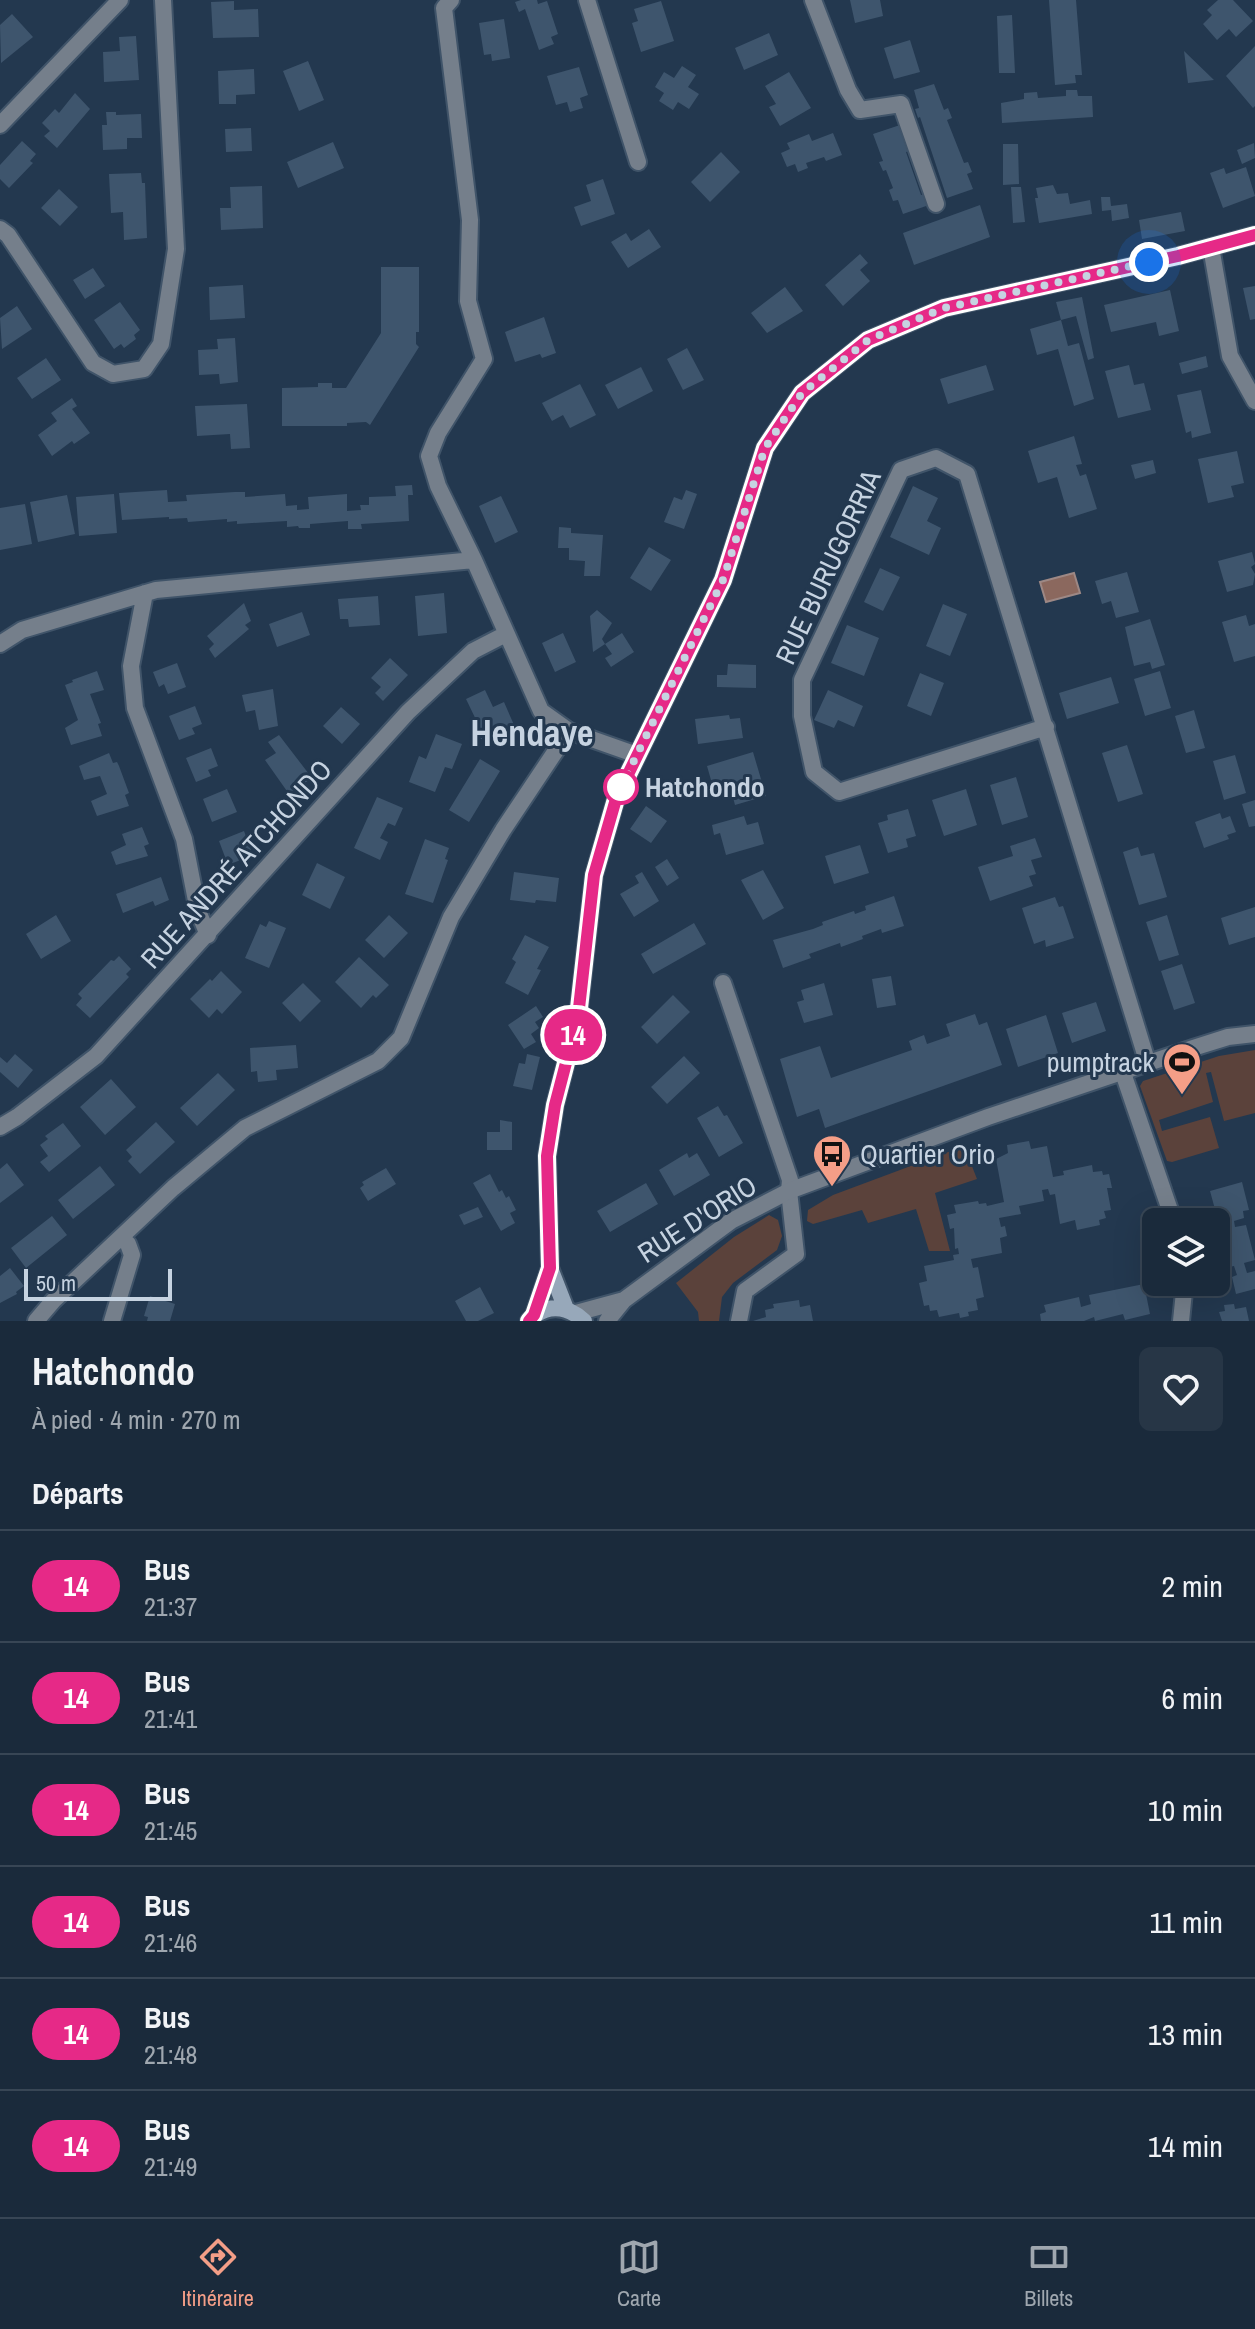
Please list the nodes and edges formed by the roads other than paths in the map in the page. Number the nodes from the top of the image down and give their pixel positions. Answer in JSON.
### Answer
{"nodes":[{"id":1,"x":120,"y":0,"type":"edge"},
{"id":2,"x":163,"y":0,"type":"edge"},
{"id":3,"x":451,"y":0,"type":"edge"},
{"id":4,"x":587,"y":0,"type":"edge"},
{"id":5,"x":813,"y":0,"type":"edge"},
{"id":6,"x":0,"y":125,"type":"edge"},
{"id":7,"x":638,"y":162,"type":"dead end"},
{"id":8,"x":936,"y":204,"type":"dead end"},
{"id":9,"x":0,"y":229,"type":"edge"},
{"id":10,"x":1255,"y":235,"type":"edge"},
{"id":11,"x":1211,"y":247,"type":"junction"},
{"id":12,"x":1255,"y":401,"type":"edge"},
{"id":13,"x":474,"y":560,"type":"junction"},
{"id":14,"x":145,"y":593,"type":"junction"},
{"id":15,"x":506,"y":634,"type":"junction"},
{"id":16,"x":0,"y":644,"type":"edge"},
{"id":17,"x":1046,"y":727,"type":"junction"},
{"id":18,"x":569,"y":731,"type":"junction"},
{"id":19,"x":637,"y":755,"type":"junction"},
{"id":20,"x":208,"y":935,"type":"junction"},
{"id":21,"x":723,"y":983,"type":"dead end"},
{"id":22,"x":1255,"y":1034,"type":"edge"},
{"id":23,"x":1148,"y":1064,"type":"junction"},
{"id":24,"x":1123,"y":1073,"type":"junction"},
{"id":25,"x":0,"y":1127,"type":"edge"},
{"id":26,"x":789,"y":1191,"type":"junction"},
{"id":27,"x":1169,"y":1208,"type":"edge"},
{"id":28,"x":121,"y":1237,"type":"junction"},
{"id":29,"x":550,"y":1268,"type":"junction"},
{"id":30,"x":1184,"y":1296,"type":"edge"},
{"id":31,"x":624,"y":1300,"type":"junction"},
{"id":32,"x":575,"y":1314,"type":"edge"},
{"id":33,"x":532,"y":1318,"type":"edge"},
{"id":34,"x":36,"y":1321,"type":"edge"},
{"id":35,"x":112,"y":1321,"type":"edge"},
{"id":36,"x":607,"y":1321,"type":"edge"},
{"id":37,"x":739,"y":1321,"type":"edge"},
{"id":38,"x":1181,"y":1321,"type":"edge"}],
"edges":[{"from":1,"to":6,"type":"street"},
{"from":2,"to":9,"type":"street"},
{"from":3,"to":13,"type":"street"},
{"from":4,"to":7,"type":"street"},
{"from":5,"to":8,"type":"street"},
{"from":10,"to":11,"type":"main road"},
{"from":11,"to":12,"type":"street"},
{"from":11,"to":19,"type":"main road"},
{"from":13,"to":14,"type":"street"},
{"from":13,"to":15,"type":"street"},
{"from":14,"to":16,"type":"street"},
{"from":14,"to":20,"type":"street"},
{"from":15,"to":18,"type":"street"},
{"from":15,"to":20,"type":"street","name":"RUE ANDRÉ ATCHONDO"},
{"from":17,"to":17,"type":"street","name":"RUE BURUGORRIA"},
{"from":17,"to":23,"type":"street","name":"RUE BURUGORRIA"},
{"from":18,"to":19,"type":"street"},
{"from":18,"to":28,"type":"street"},
{"from":19,"to":29,"type":"main road"},
{"from":20,"to":25,"type":"street","name":"RUE ANDRÉ ATCHONDO"},
{"from":21,"to":26,"type":"street"},
{"from":22,"to":23,"type":"street","name":"RUE D'ORIO"},
{"from":23,"to":24,"type":"street","name":"RUE D'ORIO"},
{"from":24,"to":26,"type":"street","name":"RUE D'ORIO"},
{"from":24,"to":27,"type":"street"},
{"from":26,"to":31,"type":"street","name":"RUE D'ORIO"},
{"from":26,"to":37,"type":"street"},
{"from":28,"to":34,"type":"street"},
{"from":28,"to":35,"type":"street"},
{"from":29,"to":32,"type":"main road"},
{"from":29,"to":33,"type":"main road"},
{"from":30,"to":38,"type":"street"},
{"from":31,"to":32,"type":"street","name":"RUE D'ORIO"},
{"from":31,"to":36,"type":"street","name":"RUE D'ORIO"},
{"from":32,"to":33,"type":"main road"}]}
